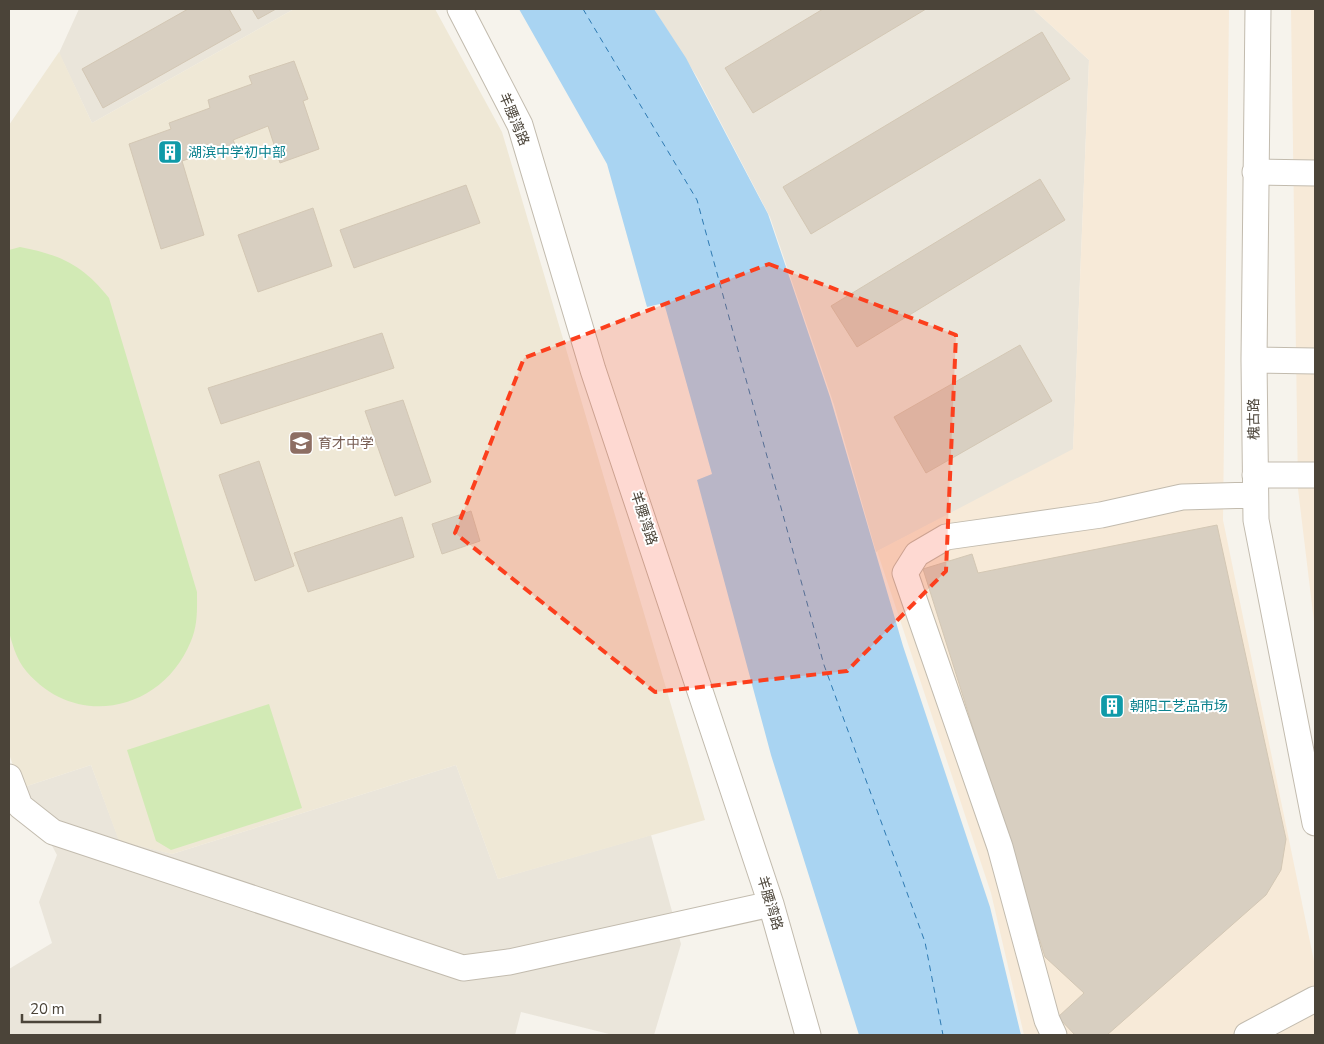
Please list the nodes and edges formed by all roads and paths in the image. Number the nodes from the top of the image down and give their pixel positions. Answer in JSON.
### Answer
{"nodes":[{"id":1,"x":460,"y":9,"type":"edge"},
{"id":2,"x":1258,"y":9,"type":"edge"},
{"id":3,"x":1255,"y":172,"type":"junction"},
{"id":4,"x":1315,"y":172,"type":"edge"},
{"id":5,"x":1254,"y":360,"type":"junction"},
{"id":6,"x":1315,"y":361,"type":"edge"},
{"id":7,"x":1315,"y":475,"type":"edge"},
{"id":8,"x":1255,"y":485,"type":"junction"},
{"id":9,"x":9,"y":777,"type":"edge"},
{"id":10,"x":1315,"y":823,"type":"edge"},
{"id":11,"x":771,"y":904,"type":"junction"},
{"id":12,"x":1315,"y":999,"type":"edge"},
{"id":13,"x":808,"y":1035,"type":"edge"},
{"id":14,"x":1054,"y":1035,"type":"edge"},
{"id":15,"x":1247,"y":1035,"type":"edge"}],
"edges":[{"from":1,"to":11,"type":"street","name":"羊腰湾路"},
{"from":2,"to":3,"type":"street","name":"槐古路"},
{"from":3,"to":4,"type":"street"},
{"from":3,"to":5,"type":"street","name":"槐古路"},
{"from":5,"to":6,"type":"street"},
{"from":5,"to":8,"type":"street","name":"槐古路"},
{"from":7,"to":8,"type":"street"},
{"from":8,"to":10,"type":"street","name":"槐古路"},
{"from":8,"to":14,"type":"street"},
{"from":9,"to":11,"type":"street"},
{"from":11,"to":13,"type":"street","name":"羊腰湾路"},
{"from":12,"to":15,"type":"street"}]}
